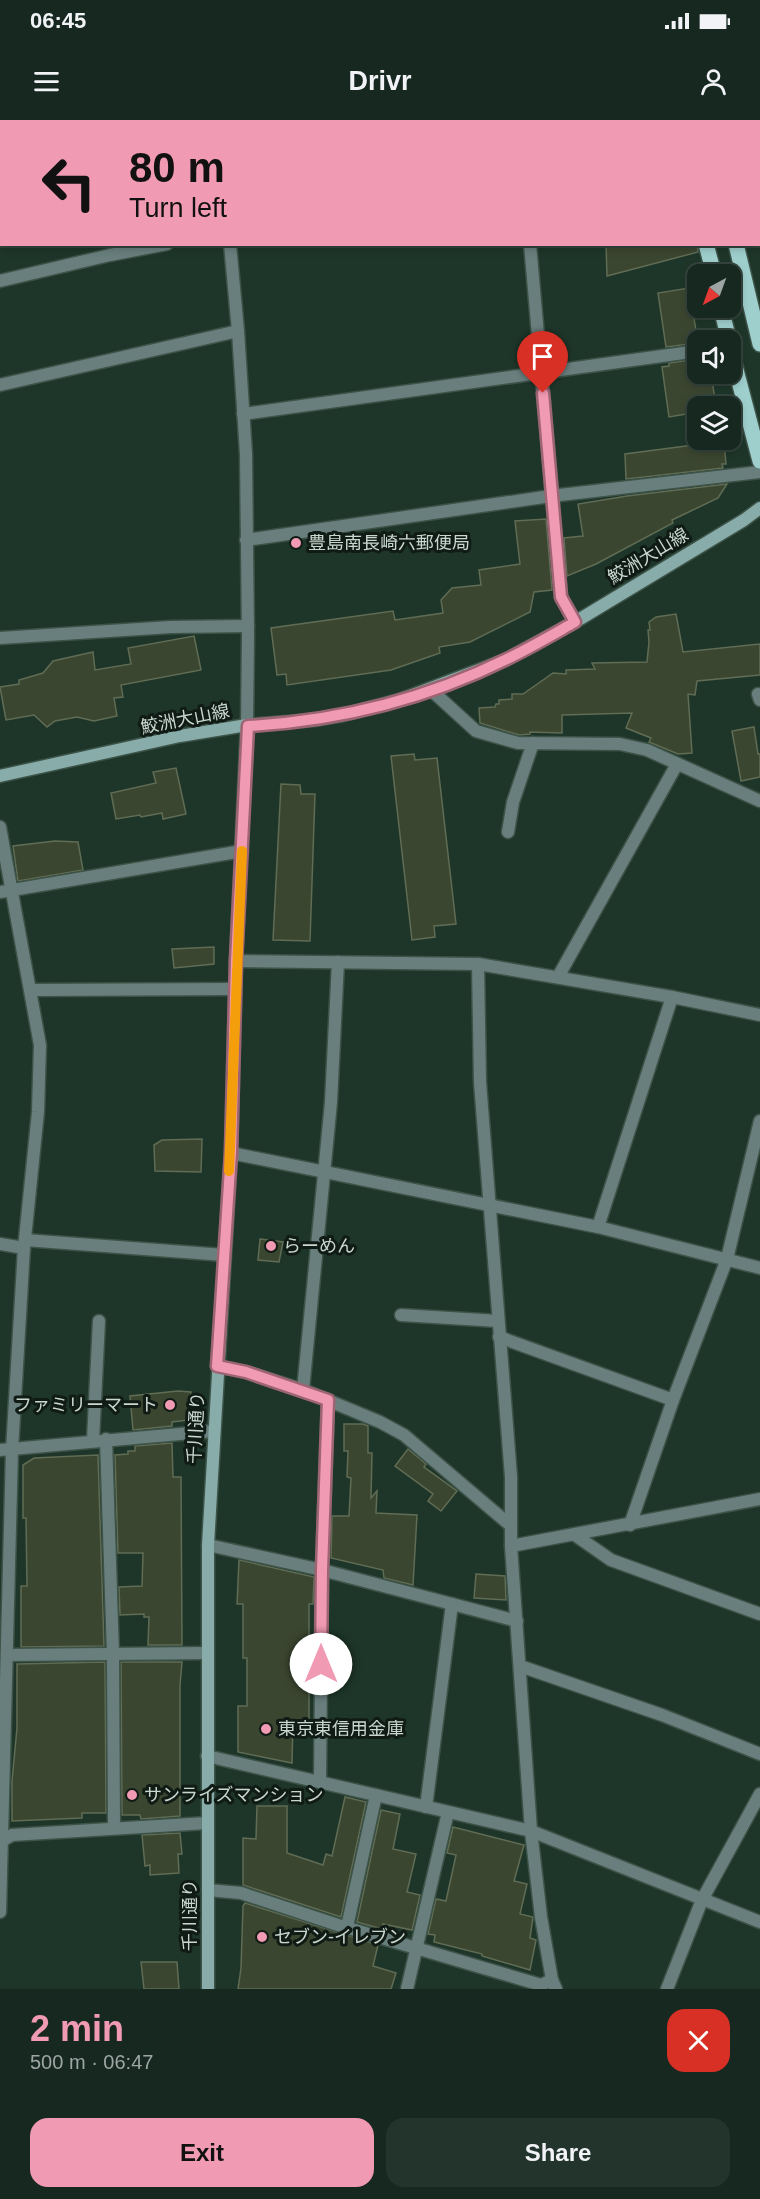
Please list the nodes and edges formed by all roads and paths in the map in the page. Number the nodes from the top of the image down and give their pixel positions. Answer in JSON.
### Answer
{"nodes":[{"id":1,"x":157,"y":246,"type":"edge"},
{"id":2,"x":230,"y":246,"type":"edge"},
{"id":3,"x":530,"y":246,"type":"edge"},
{"id":4,"x":707,"y":246,"type":"edge"},
{"id":5,"x":736,"y":246,"type":"edge"},
{"id":6,"x":711,"y":264,"type":"edge"},
{"id":7,"x":0,"y":281,"type":"edge"},
{"id":8,"x":238,"y":331,"type":"junction"},
{"id":9,"x":760,"y":344,"type":"edge"},
{"id":10,"x":687,"y":352,"type":"edge"},
{"id":11,"x":541,"y":372,"type":"junction"},
{"id":12,"x":740,"y":384,"type":"edge"},
{"id":13,"x":0,"y":385,"type":"edge"},
{"id":14,"x":243,"y":414,"type":"junction"},
{"id":15,"x":760,"y":461,"type":"edge"},
{"id":16,"x":760,"y":472,"type":"edge"},
{"id":17,"x":551,"y":496,"type":"junction"},
{"id":18,"x":760,"y":508,"type":"edge"},
{"id":19,"x":246,"y":540,"type":"junction"},
{"id":20,"x":575,"y":622,"type":"junction"},
{"id":21,"x":248,"y":626,"type":"junction"},
{"id":22,"x":0,"y":638,"type":"edge"},
{"id":23,"x":430,"y":690,"type":"junction"},
{"id":24,"x":248,"y":726,"type":"junction"},
{"id":25,"x":533,"y":744,"type":"junction"},
{"id":26,"x":677,"y":764,"type":"junction"},
{"id":27,"x":0,"y":776,"type":"edge"},
{"id":28,"x":760,"y":801,"type":"edge"},
{"id":29,"x":0,"y":827,"type":"edge"},
{"id":30,"x":508,"y":832,"type":"dead end"},
{"id":31,"x":242,"y":851,"type":"junction"},
{"id":32,"x":5,"y":891,"type":"edge"},
{"id":33,"x":236,"y":961,"type":"junction"},
{"id":34,"x":339,"y":962,"type":"junction"},
{"id":35,"x":478,"y":964,"type":"junction"},
{"id":36,"x":558,"y":977,"type":"junction"},
{"id":37,"x":235,"y":989,"type":"junction"},
{"id":38,"x":31,"y":990,"type":"junction"},
{"id":39,"x":672,"y":997,"type":"junction"},
{"id":40,"x":760,"y":1015,"type":"edge"},
{"id":41,"x":760,"y":1121,"type":"edge"},
{"id":42,"x":231,"y":1153,"type":"junction"},
{"id":43,"x":325,"y":1171,"type":"junction"},
{"id":44,"x":488,"y":1203,"type":"junction"},
{"id":45,"x":598,"y":1227,"type":"junction"},
{"id":46,"x":0,"y":1244,"type":"edge"},
{"id":47,"x":24,"y":1244,"type":"junction"},
{"id":48,"x":224,"y":1255,"type":"junction"},
{"id":49,"x":727,"y":1259,"type":"junction"},
{"id":50,"x":760,"y":1268,"type":"edge"},
{"id":51,"x":401,"y":1315,"type":"dead end"},
{"id":52,"x":99,"y":1321,"type":"dead end"},
{"id":53,"x":498,"y":1321,"type":"junction"},
{"id":54,"x":499,"y":1336,"type":"junction"},
{"id":55,"x":217,"y":1366,"type":"junction"},
{"id":56,"x":303,"y":1390,"type":"junction"},
{"id":57,"x":328,"y":1400,"type":"junction"},
{"id":58,"x":673,"y":1400,"type":"junction"},
{"id":59,"x":214,"y":1431,"type":"junction"},
{"id":60,"x":99,"y":1440,"type":"junction"},
{"id":61,"x":6,"y":1450,"type":"edge"},
{"id":62,"x":760,"y":1499,"type":"edge"},
{"id":63,"x":510,"y":1524,"type":"junction"},
{"id":64,"x":630,"y":1525,"type":"junction"},
{"id":65,"x":575,"y":1535,"type":"junction"},
{"id":66,"x":208,"y":1545,"type":"junction"},
{"id":67,"x":511,"y":1546,"type":"junction"},
{"id":68,"x":322,"y":1570,"type":"junction"},
{"id":69,"x":452,"y":1604,"type":"junction"},
{"id":70,"x":760,"y":1614,"type":"edge"},
{"id":71,"x":517,"y":1621,"type":"junction"},
{"id":72,"x":207,"y":1653,"type":"junction"},
{"id":73,"x":8,"y":1655,"type":"junction"},
{"id":74,"x":113,"y":1655,"type":"junction"},
{"id":75,"x":520,"y":1666,"type":"junction"},
{"id":76,"x":760,"y":1754,"type":"edge"},
{"id":77,"x":207,"y":1756,"type":"junction"},
{"id":78,"x":320,"y":1782,"type":"junction"},
{"id":79,"x":760,"y":1794,"type":"edge"},
{"id":80,"x":376,"y":1795,"type":"junction"},
{"id":81,"x":426,"y":1807,"type":"junction"},
{"id":82,"x":448,"y":1812,"type":"junction"},
{"id":83,"x":207,"y":1823,"type":"junction"},
{"id":84,"x":114,"y":1827,"type":"junction"},
{"id":85,"x":531,"y":1831,"type":"junction"},
{"id":86,"x":2,"y":1842,"type":"edge"},
{"id":87,"x":208,"y":1890,"type":"junction"},
{"id":88,"x":702,"y":1900,"type":"junction"},
{"id":89,"x":0,"y":1912,"type":"edge"},
{"id":90,"x":760,"y":1922,"type":"edge"},
{"id":91,"x":347,"y":1927,"type":"junction"},
{"id":92,"x":418,"y":1947,"type":"junction"},
{"id":93,"x":547,"y":1986,"type":"edge"},
{"id":94,"x":208,"y":1989,"type":"edge"},
{"id":95,"x":407,"y":1989,"type":"edge"},
{"id":96,"x":666,"y":1989,"type":"edge"}],
"edges":[{"from":1,"to":7,"type":"street"},
{"from":2,"to":8,"type":"street"},
{"from":3,"to":11,"type":"street"},
{"from":4,"to":6,"type":"main road"},
{"from":5,"to":9,"type":"main road"},
{"from":8,"to":13,"type":"street"},
{"from":8,"to":14,"type":"street"},
{"from":10,"to":11,"type":"street"},
{"from":11,"to":14,"type":"street"},
{"from":11,"to":17,"type":"street"},
{"from":12,"to":15,"type":"main road"},
{"from":14,"to":19,"type":"street"},
{"from":16,"to":17,"type":"street"},
{"from":17,"to":19,"type":"street"},
{"from":17,"to":20,"type":"street"},
{"from":18,"to":20,"type":"main road","name":"鮫洲大山線"},
{"from":19,"to":21,"type":"street"},
{"from":20,"to":23,"type":"main road","name":"鮫洲大山線"},
{"from":21,"to":22,"type":"street"},
{"from":21,"to":24,"type":"street"},
{"from":23,"to":24,"type":"main road","name":"鮫洲大山線"},
{"from":23,"to":25,"type":"street"},
{"from":24,"to":27,"type":"main road","name":"鮫洲大山線"},
{"from":24,"to":31,"type":"main road","name":"千川通り"},
{"from":25,"to":26,"type":"street"},
{"from":25,"to":30,"type":"street"},
{"from":26,"to":28,"type":"street"},
{"from":26,"to":36,"type":"street"},
{"from":29,"to":32,"type":"street"},
{"from":31,"to":32,"type":"street"},
{"from":31,"to":33,"type":"main road","name":"千川通り"},
{"from":32,"to":38,"type":"street"},
{"from":33,"to":34,"type":"street"},
{"from":33,"to":37,"type":"main road","name":"千川通り"},
{"from":34,"to":35,"type":"street"},
{"from":34,"to":43,"type":"street"},
{"from":35,"to":36,"type":"street"},
{"from":35,"to":44,"type":"street"},
{"from":36,"to":39,"type":"street"},
{"from":37,"to":38,"type":"street"},
{"from":37,"to":42,"type":"main road","name":"千川通り"},
{"from":38,"to":47,"type":"street"},
{"from":39,"to":40,"type":"street"},
{"from":39,"to":45,"type":"street"},
{"from":41,"to":49,"type":"street"},
{"from":42,"to":43,"type":"street"},
{"from":42,"to":48,"type":"main road","name":"千川通り"},
{"from":43,"to":44,"type":"street"},
{"from":43,"to":56,"type":"street"},
{"from":44,"to":45,"type":"street"},
{"from":44,"to":53,"type":"street"},
{"from":45,"to":49,"type":"street"},
{"from":46,"to":47,"type":"street"},
{"from":47,"to":48,"type":"street"},
{"from":47,"to":61,"type":"street"},
{"from":48,"to":55,"type":"main road","name":"千川通り"},
{"from":49,"to":50,"type":"street"},
{"from":49,"to":58,"type":"street"},
{"from":51,"to":53,"type":"street"},
{"from":52,"to":60,"type":"street"},
{"from":53,"to":54,"type":"street"},
{"from":54,"to":58,"type":"street"},
{"from":54,"to":63,"type":"street"},
{"from":55,"to":56,"type":"street"},
{"from":55,"to":59,"type":"main road","name":"千川通り"},
{"from":56,"to":57,"type":"street"},
{"from":57,"to":63,"type":"street"},
{"from":57,"to":68,"type":"street"},
{"from":58,"to":64,"type":"street"},
{"from":59,"to":60,"type":"street"},
{"from":59,"to":66,"type":"main road","name":"千川通り"},
{"from":60,"to":61,"type":"street"},
{"from":60,"to":74,"type":"street"},
{"from":61,"to":73,"type":"street"},
{"from":62,"to":64,"type":"street"},
{"from":63,"to":67,"type":"street"},
{"from":64,"to":65,"type":"street"},
{"from":65,"to":67,"type":"street"},
{"from":65,"to":70,"type":"street"},
{"from":66,"to":68,"type":"street"},
{"from":66,"to":72,"type":"main road","name":"千川通り"},
{"from":67,"to":71,"type":"street"},
{"from":68,"to":69,"type":"street"},
{"from":68,"to":78,"type":"street"},
{"from":69,"to":71,"type":"street"},
{"from":69,"to":81,"type":"street"},
{"from":71,"to":75,"type":"street"},
{"from":72,"to":74,"type":"street"},
{"from":72,"to":77,"type":"main road","name":"千川通り"},
{"from":73,"to":74,"type":"street"},
{"from":73,"to":86,"type":"street"},
{"from":74,"to":84,"type":"street"},
{"from":75,"to":76,"type":"street"},
{"from":75,"to":85,"type":"street"},
{"from":77,"to":78,"type":"street"},
{"from":77,"to":83,"type":"main road","name":"千川通り"},
{"from":78,"to":80,"type":"street"},
{"from":79,"to":88,"type":"street"},
{"from":80,"to":81,"type":"street"},
{"from":80,"to":91,"type":"street"},
{"from":81,"to":82,"type":"street"},
{"from":82,"to":85,"type":"street"},
{"from":82,"to":92,"type":"street"},
{"from":83,"to":84,"type":"street"},
{"from":83,"to":87,"type":"main road","name":"千川通り"},
{"from":84,"to":86,"type":"street"},
{"from":85,"to":88,"type":"street"},
{"from":85,"to":93,"type":"street"},
{"from":86,"to":89,"type":"street"},
{"from":87,"to":91,"type":"street"},
{"from":87,"to":94,"type":"main road","name":"千川通り"},
{"from":88,"to":90,"type":"street"},
{"from":88,"to":96,"type":"street"},
{"from":91,"to":92,"type":"street"},
{"from":92,"to":93,"type":"street"},
{"from":92,"to":95,"type":"street"}]}
